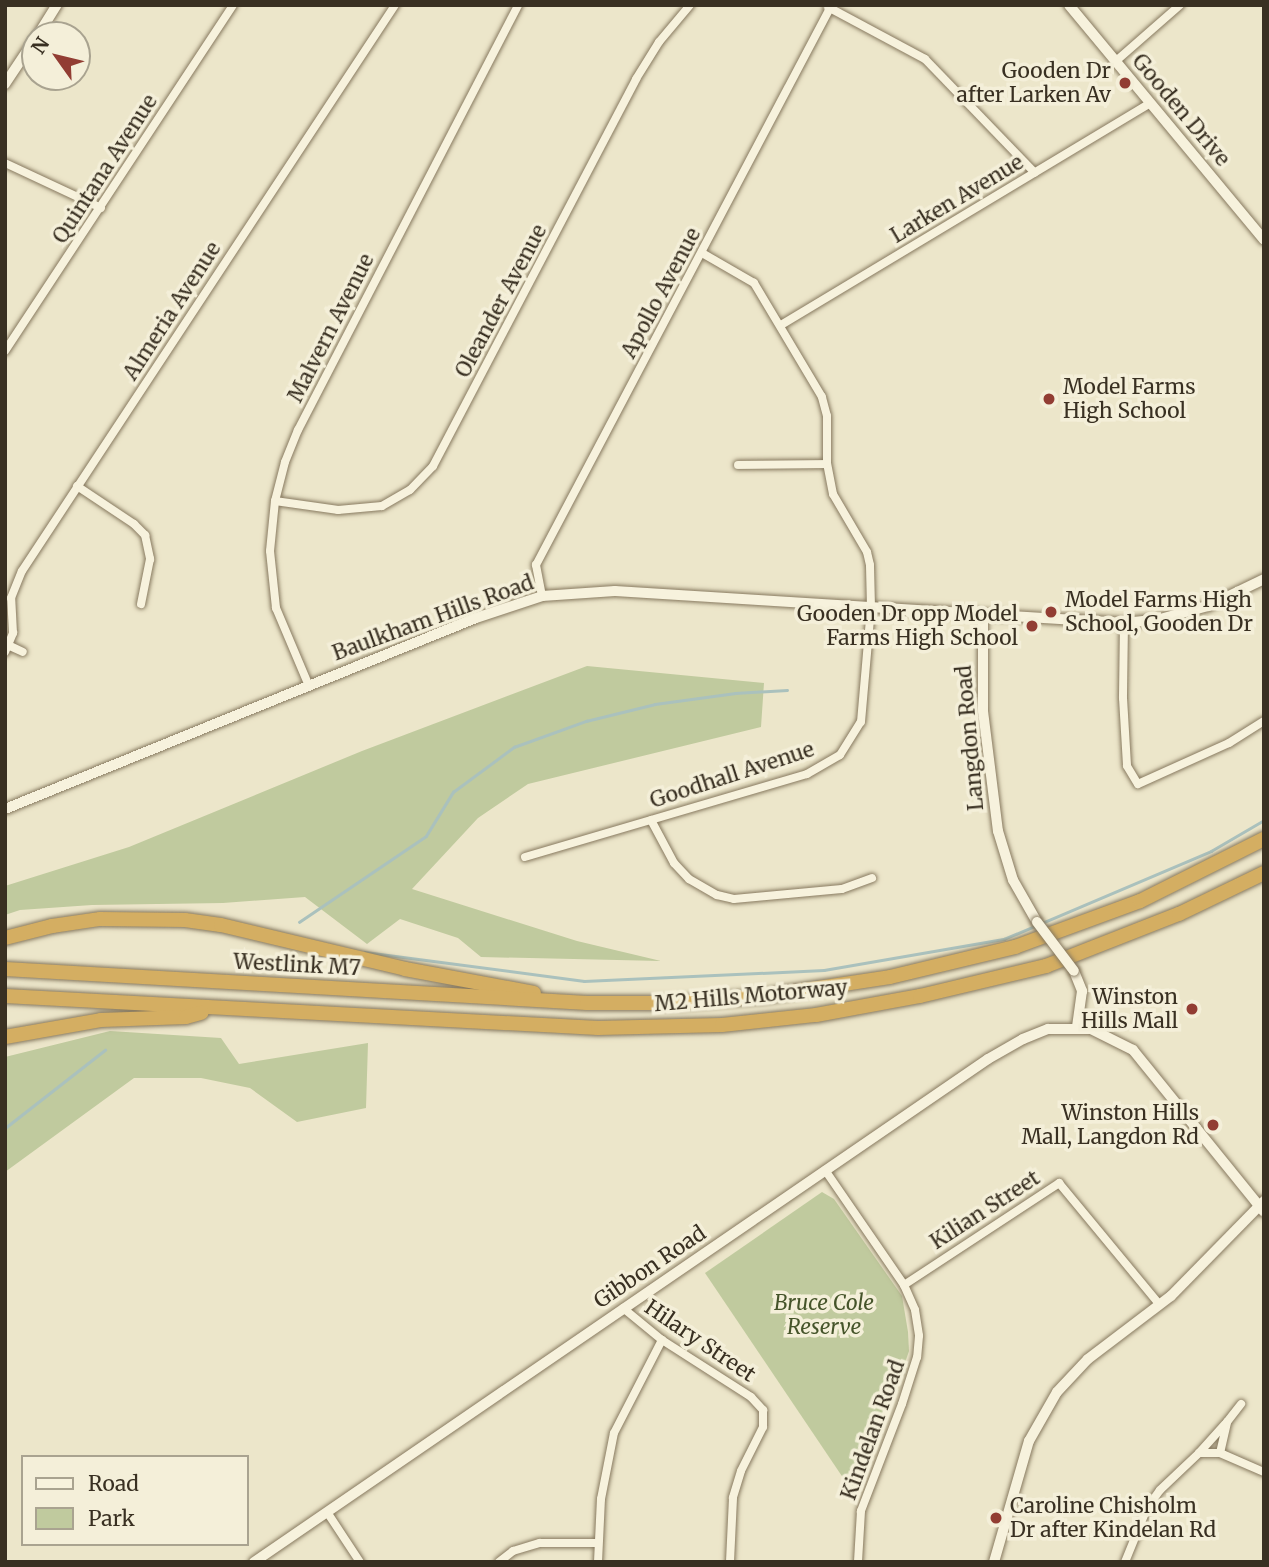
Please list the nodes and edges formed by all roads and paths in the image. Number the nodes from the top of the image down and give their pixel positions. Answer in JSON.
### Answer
{"nodes":[{"id":1,"x":57,"y":5,"type":"edge"},
{"id":2,"x":233,"y":5,"type":"edge"},
{"id":3,"x":395,"y":5,"type":"edge"},
{"id":4,"x":518,"y":5,"type":"edge"},
{"id":5,"x":690,"y":5,"type":"edge"},
{"id":6,"x":1069,"y":5,"type":"edge"},
{"id":7,"x":1180,"y":5,"type":"edge"},
{"id":8,"x":828,"y":6,"type":"edge"},
{"id":9,"x":47,"y":21,"type":"edge"},
{"id":10,"x":21,"y":61,"type":"edge"},
{"id":11,"x":1116,"y":61,"type":"junction"},
{"id":12,"x":5,"y":84,"type":"edge"},
{"id":13,"x":1150,"y":103,"type":"junction"},
{"id":14,"x":5,"y":163,"type":"edge"},
{"id":15,"x":1035,"y":173,"type":"junction"},
{"id":16,"x":101,"y":208,"type":"junction"},
{"id":17,"x":1264,"y":240,"type":"edge"},
{"id":18,"x":702,"y":253,"type":"junction"},
{"id":19,"x":781,"y":325,"type":"junction"},
{"id":20,"x":5,"y":351,"type":"edge"},
{"id":21,"x":827,"y":464,"type":"junction"},
{"id":22,"x":738,"y":465,"type":"dead end"},
{"id":23,"x":77,"y":486,"type":"junction"},
{"id":24,"x":275,"y":501,"type":"junction"},
{"id":25,"x":1264,"y":579,"type":"edge"},
{"id":26,"x":542,"y":596,"type":"junction"},
{"id":27,"x":141,"y":604,"type":"dead end"},
{"id":28,"x":871,"y":607,"type":"junction"},
{"id":29,"x":983,"y":614,"type":"junction"},
{"id":30,"x":1124,"y":623,"type":"junction"},
{"id":31,"x":8,"y":649,"type":"edge"},
{"id":32,"x":23,"y":652,"type":"dead end"},
{"id":33,"x":309,"y":685,"type":"junction"},
{"id":34,"x":1264,"y":721,"type":"edge"},
{"id":35,"x":5,"y":809,"type":"edge"},
{"id":36,"x":651,"y":820,"type":"junction"},
{"id":37,"x":1264,"y":839,"type":"edge"},
{"id":38,"x":525,"y":858,"type":"dead end"},
{"id":39,"x":1264,"y":873,"type":"edge"},
{"id":40,"x":872,"y":878,"type":"dead end"},
{"id":41,"x":5,"y":938,"type":"edge"},
{"id":42,"x":5,"y":969,"type":"edge"},
{"id":43,"x":5,"y":996,"type":"edge"},
{"id":44,"x":587,"y":1003,"type":"junction"},
{"id":45,"x":219,"y":1009,"type":"junction"},
{"id":46,"x":1077,"y":1027,"type":"junction"},
{"id":47,"x":5,"y":1037,"type":"edge"},
{"id":48,"x":825,"y":1170,"type":"junction"},
{"id":49,"x":1262,"y":1206,"type":"edge"},
{"id":50,"x":904,"y":1285,"type":"junction"},
{"id":51,"x":1160,"y":1305,"type":"junction"},
{"id":52,"x":623,"y":1308,"type":"junction"},
{"id":53,"x":662,"y":1340,"type":"junction"},
{"id":54,"x":1241,"y":1404,"type":"dead end"},
{"id":55,"x":1227,"y":1422,"type":"junction"},
{"id":56,"x":1199,"y":1452,"type":"junction"},
{"id":57,"x":1220,"y":1453,"type":"junction"},
{"id":58,"x":1264,"y":1472,"type":"edge"},
{"id":59,"x":327,"y":1512,"type":"junction"},
{"id":60,"x":598,"y":1543,"type":"junction"},
{"id":61,"x":254,"y":1562,"type":"edge"},
{"id":62,"x":360,"y":1562,"type":"edge"},
{"id":63,"x":499,"y":1562,"type":"edge"},
{"id":64,"x":598,"y":1562,"type":"edge"},
{"id":65,"x":730,"y":1562,"type":"edge"},
{"id":66,"x":858,"y":1562,"type":"edge"},
{"id":67,"x":994,"y":1562,"type":"edge"},
{"id":68,"x":1125,"y":1562,"type":"edge"}],
"edges":[{"from":1,"to":9,"type":"street"},
{"from":2,"to":16,"type":"street","name":"Quintana Avenue"},
{"from":3,"to":23,"type":"street","name":"Almeria Avenue"},
{"from":4,"to":24,"type":"street","name":"Malvern Avenue"},
{"from":5,"to":24,"type":"street","name":"Oleander Avenue"},
{"from":6,"to":11,"type":"street","name":"Gooden Drive"},
{"from":7,"to":11,"type":"street"},
{"from":8,"to":15,"type":"street"},
{"from":8,"to":18,"type":"street","name":"Apollo Avenue"},
{"from":10,"to":12,"type":"street"},
{"from":11,"to":13,"type":"street","name":"Gooden Drive"},
{"from":13,"to":15,"type":"street","name":"Larken Avenue"},
{"from":13,"to":17,"type":"street","name":"Gooden Drive"},
{"from":14,"to":16,"type":"street"},
{"from":15,"to":19,"type":"street","name":"Larken Avenue"},
{"from":16,"to":20,"type":"street","name":"Quintana Avenue"},
{"from":18,"to":19,"type":"street","name":"Goodhall Avenue"},
{"from":18,"to":26,"type":"street","name":"Apollo Avenue"},
{"from":19,"to":21,"type":"street","name":"Goodhall Avenue"},
{"from":21,"to":22,"type":"street"},
{"from":21,"to":28,"type":"street","name":"Goodhall Avenue"},
{"from":23,"to":27,"type":"street"},
{"from":23,"to":31,"type":"street","name":"Almeria Avenue"},
{"from":24,"to":33,"type":"street","name":"Malvern Avenue"},
{"from":25,"to":30,"type":"street"},
{"from":26,"to":28,"type":"street","name":"Baulkham Hills Road"},
{"from":26,"to":33,"type":"street","name":"Baulkham Hills Road"},
{"from":28,"to":29,"type":"street","name":"Baulkham Hills Road"},
{"from":28,"to":36,"type":"street","name":"Goodhall Avenue"},
{"from":29,"to":30,"type":"street"},
{"from":29,"to":46,"type":"street","name":"Langdon Road","bridge":true},
{"from":30,"to":34,"type":"street"},
{"from":31,"to":32,"type":"street","name":"Almeria Avenue"},
{"from":33,"to":35,"type":"street","name":"Baulkham Hills Road"},
{"from":36,"to":38,"type":"street","name":"Goodhall Avenue"},
{"from":36,"to":40,"type":"street"},
{"from":37,"to":44,"type":"highway","name":"M2 Hills Motorway"},
{"from":39,"to":45,"type":"highway","name":"M2 Hills Motorway"},
{"from":41,"to":44,"type":"highway"},
{"from":42,"to":44,"type":"highway","name":"Westlink M7"},
{"from":43,"to":45,"type":"highway"},
{"from":45,"to":47,"type":"highway"},
{"from":46,"to":48,"type":"street","name":"Gibbon Road"},
{"from":46,"to":49,"type":"street"},
{"from":48,"to":50,"type":"street","name":"Kindelan Road"},
{"from":48,"to":52,"type":"street","name":"Gibbon Road"},
{"from":49,"to":51,"type":"main road"},
{"from":50,"to":51,"type":"street","name":"Kilian Street"},
{"from":50,"to":66,"type":"street","name":"Kindelan Road"},
{"from":51,"to":67,"type":"main road"},
{"from":52,"to":53,"type":"street","name":"Hilary Street"},
{"from":52,"to":59,"type":"street","name":"Gibbon Road"},
{"from":53,"to":60,"type":"street"},
{"from":53,"to":65,"type":"street","name":"Hilary Street"},
{"from":54,"to":55,"type":"street"},
{"from":55,"to":56,"type":"street"},
{"from":55,"to":57,"type":"street"},
{"from":56,"to":57,"type":"street"},
{"from":56,"to":68,"type":"street"},
{"from":57,"to":58,"type":"street"},
{"from":59,"to":61,"type":"street","name":"Gibbon Road"},
{"from":59,"to":62,"type":"street"},
{"from":60,"to":63,"type":"street"},
{"from":60,"to":64,"type":"street"}]}
